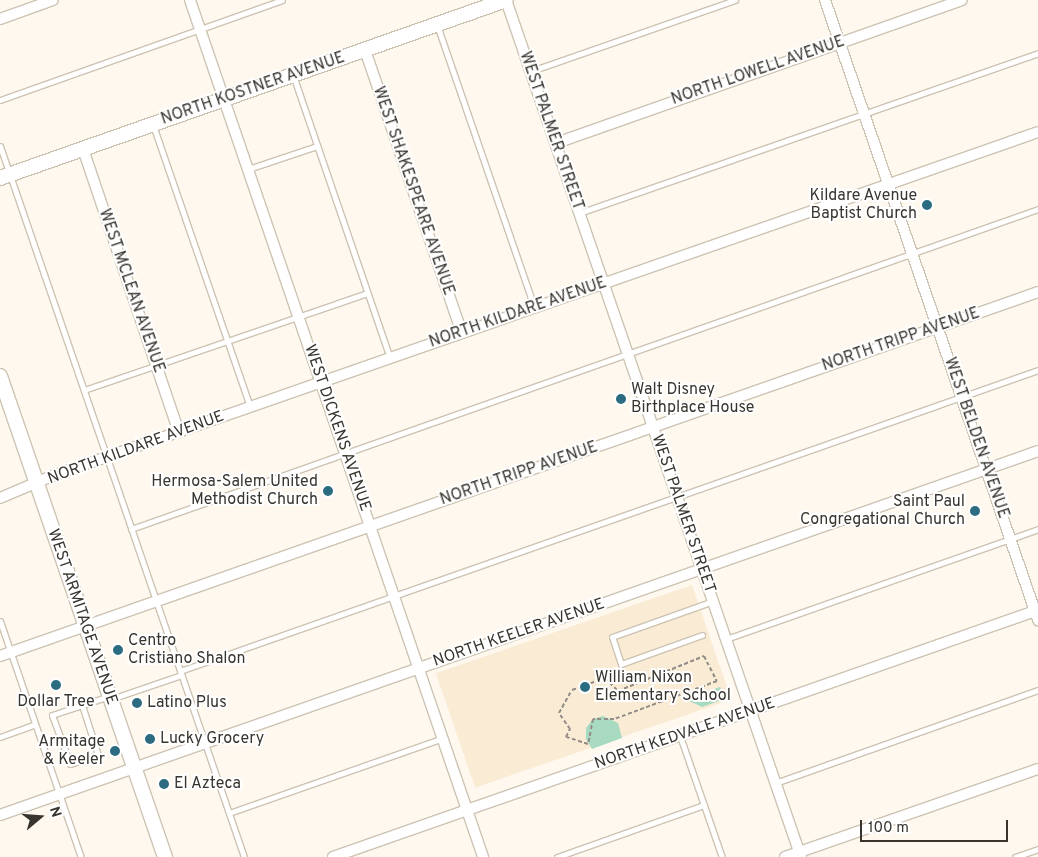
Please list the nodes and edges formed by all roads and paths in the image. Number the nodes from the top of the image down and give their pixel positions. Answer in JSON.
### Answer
{"nodes":[{"id":1,"x":54,"y":0,"type":"edge"},
{"id":2,"x":190,"y":0,"type":"edge"},
{"id":3,"x":282,"y":0,"type":"edge"},
{"id":4,"x":506,"y":0,"type":"edge"},
{"id":5,"x":735,"y":0,"type":"edge"},
{"id":6,"x":826,"y":0,"type":"edge"},
{"id":7,"x":961,"y":0,"type":"edge"},
{"id":8,"x":0,"y":19,"type":"edge"},
{"id":9,"x":437,"y":24,"type":"junction"},
{"id":10,"x":200,"y":29,"type":"junction"},
{"id":11,"x":840,"y":42,"type":"junction"},
{"id":12,"x":364,"y":50,"type":"junction"},
{"id":13,"x":1038,"y":53,"type":"edge"},
{"id":14,"x":531,"y":71,"type":"junction"},
{"id":15,"x":292,"y":75,"type":"junction"},
{"id":16,"x":224,"y":99,"type":"junction"},
{"id":17,"x":0,"y":100,"type":"edge"},
{"id":18,"x":864,"y":113,"type":"junction"},
{"id":19,"x":153,"y":124,"type":"junction"},
{"id":20,"x":1038,"y":132,"type":"edge"},
{"id":21,"x":556,"y":143,"type":"junction"},
{"id":22,"x":0,"y":146,"type":"edge"},
{"id":23,"x":317,"y":146,"type":"junction"},
{"id":24,"x":83,"y":149,"type":"junction"},
{"id":25,"x":248,"y":169,"type":"junction"},
{"id":26,"x":5,"y":177,"type":"edge"},
{"id":27,"x":889,"y":184,"type":"junction"},
{"id":28,"x":1038,"y":209,"type":"edge"},
{"id":29,"x":579,"y":213,"type":"junction"},
{"id":30,"x":912,"y":254,"type":"junction"},
{"id":31,"x":604,"y":284,"type":"junction"},
{"id":32,"x":1038,"y":292,"type":"edge"},
{"id":33,"x":368,"y":293,"type":"junction"},
{"id":34,"x":534,"y":308,"type":"junction"},
{"id":35,"x":299,"y":317,"type":"junction"},
{"id":36,"x":938,"y":327,"type":"junction"},
{"id":37,"x":462,"y":333,"type":"junction"},
{"id":38,"x":227,"y":341,"type":"junction"},
{"id":39,"x":628,"y":354,"type":"junction"},
{"id":40,"x":390,"y":358,"type":"junction"},
{"id":41,"x":156,"y":366,"type":"junction"},
{"id":42,"x":1038,"y":370,"type":"edge"},
{"id":43,"x":0,"y":376,"type":"edge"},
{"id":44,"x":321,"y":382,"type":"junction"},
{"id":45,"x":84,"y":390,"type":"junction"},
{"id":46,"x":961,"y":396,"type":"junction"},
{"id":47,"x":250,"y":407,"type":"junction"},
{"id":48,"x":653,"y":427,"type":"junction"},
{"id":49,"x":179,"y":432,"type":"junction"},
{"id":50,"x":1038,"y":451,"type":"edge"},
{"id":51,"x":345,"y":453,"type":"junction"},
{"id":52,"x":107,"y":457,"type":"junction"},
{"id":53,"x":986,"y":469,"type":"junction"},
{"id":54,"x":37,"y":483,"type":"junction"},
{"id":55,"x":677,"y":496,"type":"junction"},
{"id":56,"x":0,"y":498,"type":"edge"},
{"id":57,"x":370,"y":526,"type":"junction"},
{"id":58,"x":131,"y":529,"type":"junction"},
{"id":59,"x":1038,"y":529,"type":"edge"},
{"id":60,"x":1010,"y":539,"type":"junction"},
{"id":61,"x":702,"y":569,"type":"junction"},
{"id":62,"x":394,"y":596,"type":"junction"},
{"id":63,"x":156,"y":601,"type":"junction"},
{"id":64,"x":713,"y":601,"type":"junction"},
{"id":65,"x":1037,"y":614,"type":"edge"},
{"id":66,"x":0,"y":621,"type":"edge"},
{"id":67,"x":86,"y":626,"type":"junction"},
{"id":68,"x":702,"y":635,"type":"dead end"},
{"id":69,"x":726,"y":639,"type":"junction"},
{"id":70,"x":10,"y":652,"type":"junction"},
{"id":71,"x":0,"y":656,"type":"edge"},
{"id":72,"x":419,"y":668,"type":"junction"},
{"id":73,"x":181,"y":673,"type":"junction"},
{"id":74,"x":1038,"y":690,"type":"edge"},
{"id":75,"x":110,"y":697,"type":"junction"},
{"id":76,"x":82,"y":705,"type":"junction"},
{"id":77,"x":750,"y":711,"type":"junction"},
{"id":78,"x":35,"y":724,"type":"junction"},
{"id":79,"x":0,"y":736,"type":"edge"},
{"id":80,"x":680,"y":736,"type":"junction"},
{"id":81,"x":566,"y":737,"type":"joint"},
{"id":82,"x":443,"y":738,"type":"junction"},
{"id":83,"x":205,"y":743,"type":"junction"},
{"id":84,"x":134,"y":768,"type":"junction"},
{"id":85,"x":1038,"y":768,"type":"edge"},
{"id":86,"x":775,"y":783,"type":"junction"},
{"id":87,"x":59,"y":794,"type":"junction"},
{"id":88,"x":704,"y":805,"type":"junction"},
{"id":89,"x":467,"y":810,"type":"junction"},
{"id":90,"x":229,"y":813,"type":"junction"},
{"id":91,"x":0,"y":815,"type":"edge"},
{"id":92,"x":1038,"y":849,"type":"edge"},
{"id":93,"x":800,"y":855,"type":"edge"},
{"id":94,"x":81,"y":857,"type":"edge"},
{"id":95,"x":165,"y":857,"type":"edge"},
{"id":96,"x":244,"y":857,"type":"edge"},
{"id":97,"x":333,"y":857,"type":"edge"},
{"id":98,"x":483,"y":857,"type":"edge"},
{"id":99,"x":557,"y":857,"type":"edge"},
{"id":100,"x":722,"y":857,"type":"edge"},
{"id":101,"x":785,"y":857,"type":"edge"},
{"id":102,"x":1015,"y":857,"type":"edge"}],
"edges":[{"from":1,"to":8,"type":"street"},
{"from":2,"to":10,"type":"street","name":"WEST DICKENS AVENUE"},
{"from":3,"to":10,"type":"lane"},
{"from":4,"to":9,"type":"street","name":"NORTH KOSTNER AVENUE"},
{"from":4,"to":14,"type":"street","name":"WEST PALMER STREET"},
{"from":5,"to":14,"type":"lane"},
{"from":6,"to":11,"type":"street","name":"WEST BELDEN AVENUE"},
{"from":7,"to":11,"type":"street","name":"NORTH LOWELL AVENUE"},
{"from":9,"to":12,"type":"street","name":"NORTH KOSTNER AVENUE"},
{"from":9,"to":34,"type":"lane"},
{"from":10,"to":16,"type":"street","name":"WEST DICKENS AVENUE"},
{"from":10,"to":17,"type":"lane"},
{"from":11,"to":18,"type":"street","name":"WEST BELDEN AVENUE"},
{"from":11,"to":21,"type":"street","name":"NORTH LOWELL AVENUE"},
{"from":12,"to":15,"type":"street","name":"NORTH KOSTNER AVENUE"},
{"from":12,"to":37,"type":"street","name":"WEST SHAKESPEARE AVENUE"},
{"from":13,"to":18,"type":"lane"},
{"from":14,"to":21,"type":"street","name":"WEST PALMER STREET"},
{"from":15,"to":16,"type":"street","name":"NORTH KOSTNER AVENUE"},
{"from":15,"to":23,"type":"lane"},
{"from":16,"to":19,"type":"street","name":"NORTH KOSTNER AVENUE"},
{"from":16,"to":25,"type":"street","name":"WEST DICKENS AVENUE"},
{"from":18,"to":27,"type":"street","name":"WEST BELDEN AVENUE"},
{"from":18,"to":29,"type":"lane"},
{"from":19,"to":24,"type":"street","name":"NORTH KOSTNER AVENUE"},
{"from":19,"to":38,"type":"lane"},
{"from":20,"to":27,"type":"street","name":"NORTH KILDARE AVENUE"},
{"from":21,"to":29,"type":"street","name":"WEST PALMER STREET"},
{"from":22,"to":26,"type":"lane"},
{"from":23,"to":25,"type":"lane"},
{"from":23,"to":33,"type":"lane"},
{"from":24,"to":26,"type":"street","name":"NORTH KOSTNER AVENUE"},
{"from":24,"to":41,"type":"street","name":"WEST MCLEAN AVENUE"},
{"from":25,"to":35,"type":"street","name":"WEST DICKENS AVENUE"},
{"from":26,"to":45,"type":"lane"},
{"from":27,"to":30,"type":"street","name":"WEST BELDEN AVENUE"},
{"from":27,"to":31,"type":"street","name":"NORTH KILDARE AVENUE"},
{"from":28,"to":30,"type":"lane"},
{"from":29,"to":31,"type":"street","name":"WEST PALMER STREET"},
{"from":30,"to":36,"type":"street","name":"WEST BELDEN AVENUE"},
{"from":30,"to":39,"type":"lane"},
{"from":31,"to":34,"type":"street","name":"NORTH KILDARE AVENUE"},
{"from":31,"to":39,"type":"street","name":"WEST PALMER STREET"},
{"from":32,"to":36,"type":"street","name":"NORTH TRIPP AVENUE"},
{"from":33,"to":35,"type":"lane"},
{"from":33,"to":40,"type":"lane"},
{"from":34,"to":37,"type":"street","name":"NORTH KILDARE AVENUE"},
{"from":35,"to":38,"type":"lane"},
{"from":35,"to":44,"type":"street","name":"WEST DICKENS AVENUE"},
{"from":36,"to":46,"type":"street","name":"WEST BELDEN AVENUE"},
{"from":36,"to":48,"type":"street","name":"NORTH TRIPP AVENUE"},
{"from":37,"to":40,"type":"street","name":"NORTH KILDARE AVENUE"},
{"from":38,"to":41,"type":"lane"},
{"from":38,"to":47,"type":"lane"},
{"from":39,"to":48,"type":"street","name":"WEST PALMER STREET"},
{"from":39,"to":51,"type":"lane"},
{"from":40,"to":44,"type":"street","name":"NORTH KILDARE AVENUE"},
{"from":41,"to":45,"type":"lane"},
{"from":41,"to":49,"type":"street","name":"WEST MCLEAN AVENUE"},
{"from":42,"to":46,"type":"lane"},
{"from":43,"to":54,"type":"street","name":"WEST ARMITAGE AVENUE"},
{"from":44,"to":47,"type":"street","name":"NORTH KILDARE AVENUE"},
{"from":44,"to":51,"type":"street","name":"WEST DICKENS AVENUE"},
{"from":45,"to":52,"type":"lane"},
{"from":46,"to":53,"type":"street","name":"WEST BELDEN AVENUE"},
{"from":46,"to":55,"type":"lane"},
{"from":47,"to":49,"type":"street","name":"NORTH KILDARE AVENUE"},
{"from":48,"to":55,"type":"street","name":"WEST PALMER STREET"},
{"from":48,"to":57,"type":"street","name":"NORTH TRIPP AVENUE"},
{"from":49,"to":52,"type":"street","name":"NORTH KILDARE AVENUE"},
{"from":50,"to":53,"type":"street","name":"NORTH KEELER AVENUE"},
{"from":51,"to":57,"type":"street","name":"WEST DICKENS AVENUE"},
{"from":51,"to":58,"type":"lane"},
{"from":52,"to":54,"type":"street","name":"NORTH KILDARE AVENUE"},
{"from":52,"to":58,"type":"lane"},
{"from":53,"to":60,"type":"street","name":"WEST BELDEN AVENUE"},
{"from":53,"to":61,"type":"street","name":"NORTH KEELER AVENUE"},
{"from":54,"to":56,"type":"street","name":"NORTH KILDARE AVENUE"},
{"from":54,"to":67,"type":"street","name":"WEST ARMITAGE AVENUE"},
{"from":55,"to":61,"type":"street","name":"WEST PALMER STREET"},
{"from":55,"to":62,"type":"lane"},
{"from":57,"to":62,"type":"street","name":"WEST DICKENS AVENUE"},
{"from":57,"to":63,"type":"street","name":"NORTH TRIPP AVENUE"},
{"from":58,"to":63,"type":"lane"},
{"from":59,"to":60,"type":"lane"},
{"from":60,"to":65,"type":"street","name":"WEST BELDEN AVENUE"},
{"from":60,"to":69,"type":"lane"},
{"from":61,"to":64,"type":"street","name":"WEST PALMER STREET"},
{"from":61,"to":72,"type":"street","name":"NORTH KEELER AVENUE"},
{"from":62,"to":72,"type":"street","name":"WEST DICKENS AVENUE"},
{"from":62,"to":73,"type":"lane"},
{"from":63,"to":67,"type":"street","name":"NORTH TRIPP AVENUE"},
{"from":63,"to":73,"type":"lane"},
{"from":64,"to":68,"type":"lane"},
{"from":64,"to":69,"type":"street","name":"WEST PALMER STREET"},
{"from":65,"to":77,"type":"street","name":"NORTH KEDVALE AVENUE"},
{"from":66,"to":70,"type":"lane"},
{"from":67,"to":70,"type":"street","name":"NORTH TRIPP AVENUE"},
{"from":67,"to":75,"type":"street","name":"WEST ARMITAGE AVENUE"},
{"from":69,"to":77,"type":"street","name":"WEST PALMER STREET"},
{"from":70,"to":71,"type":"street","name":"NORTH TRIPP AVENUE"},
{"from":70,"to":78,"type":"lane"},
{"from":72,"to":82,"type":"street","name":"WEST DICKENS AVENUE"},
{"from":72,"to":83,"type":"street","name":"NORTH KEELER AVENUE"},
{"from":73,"to":75,"type":"lane"},
{"from":73,"to":83,"type":"lane"},
{"from":74,"to":86,"type":"lane"},
{"from":75,"to":76,"type":"lane"},
{"from":75,"to":84,"type":"street","name":"WEST ARMITAGE AVENUE"},
{"from":76,"to":76,"type":"lane"},
{"from":77,"to":80,"type":"street","name":"NORTH KEDVALE AVENUE"},
{"from":77,"to":86,"type":"street","name":"WEST PALMER STREET"},
{"from":78,"to":79,"type":"lane"},
{"from":78,"to":87,"type":"lane"},
{"from":80,"to":88,"type":"lane"},
{"from":80,"to":89,"type":"street","name":"NORTH KEDVALE AVENUE"},
{"from":81,"to":81,"type":"path"},
{"from":82,"to":89,"type":"street","name":"WEST DICKENS AVENUE"},
{"from":82,"to":90,"type":"lane"},
{"from":83,"to":84,"type":"street","name":"NORTH KEELER AVENUE"},
{"from":83,"to":90,"type":"lane"},
{"from":84,"to":87,"type":"street","name":"NORTH KEELER AVENUE"},
{"from":84,"to":95,"type":"street","name":"WEST ARMITAGE AVENUE"},
{"from":85,"to":93,"type":"street"},
{"from":86,"to":93,"type":"street","name":"WEST PALMER STREET"},
{"from":87,"to":91,"type":"street","name":"NORTH KEELER AVENUE"},
{"from":87,"to":94,"type":"lane"},
{"from":88,"to":99,"type":"lane"},
{"from":88,"to":100,"type":"lane"},
{"from":89,"to":97,"type":"street","name":"NORTH KEDVALE AVENUE"},
{"from":89,"to":98,"type":"street","name":"WEST DICKENS AVENUE"},
{"from":90,"to":96,"type":"lane"},
{"from":92,"to":102,"type":"lane"},
{"from":93,"to":101,"type":"street"}]}
